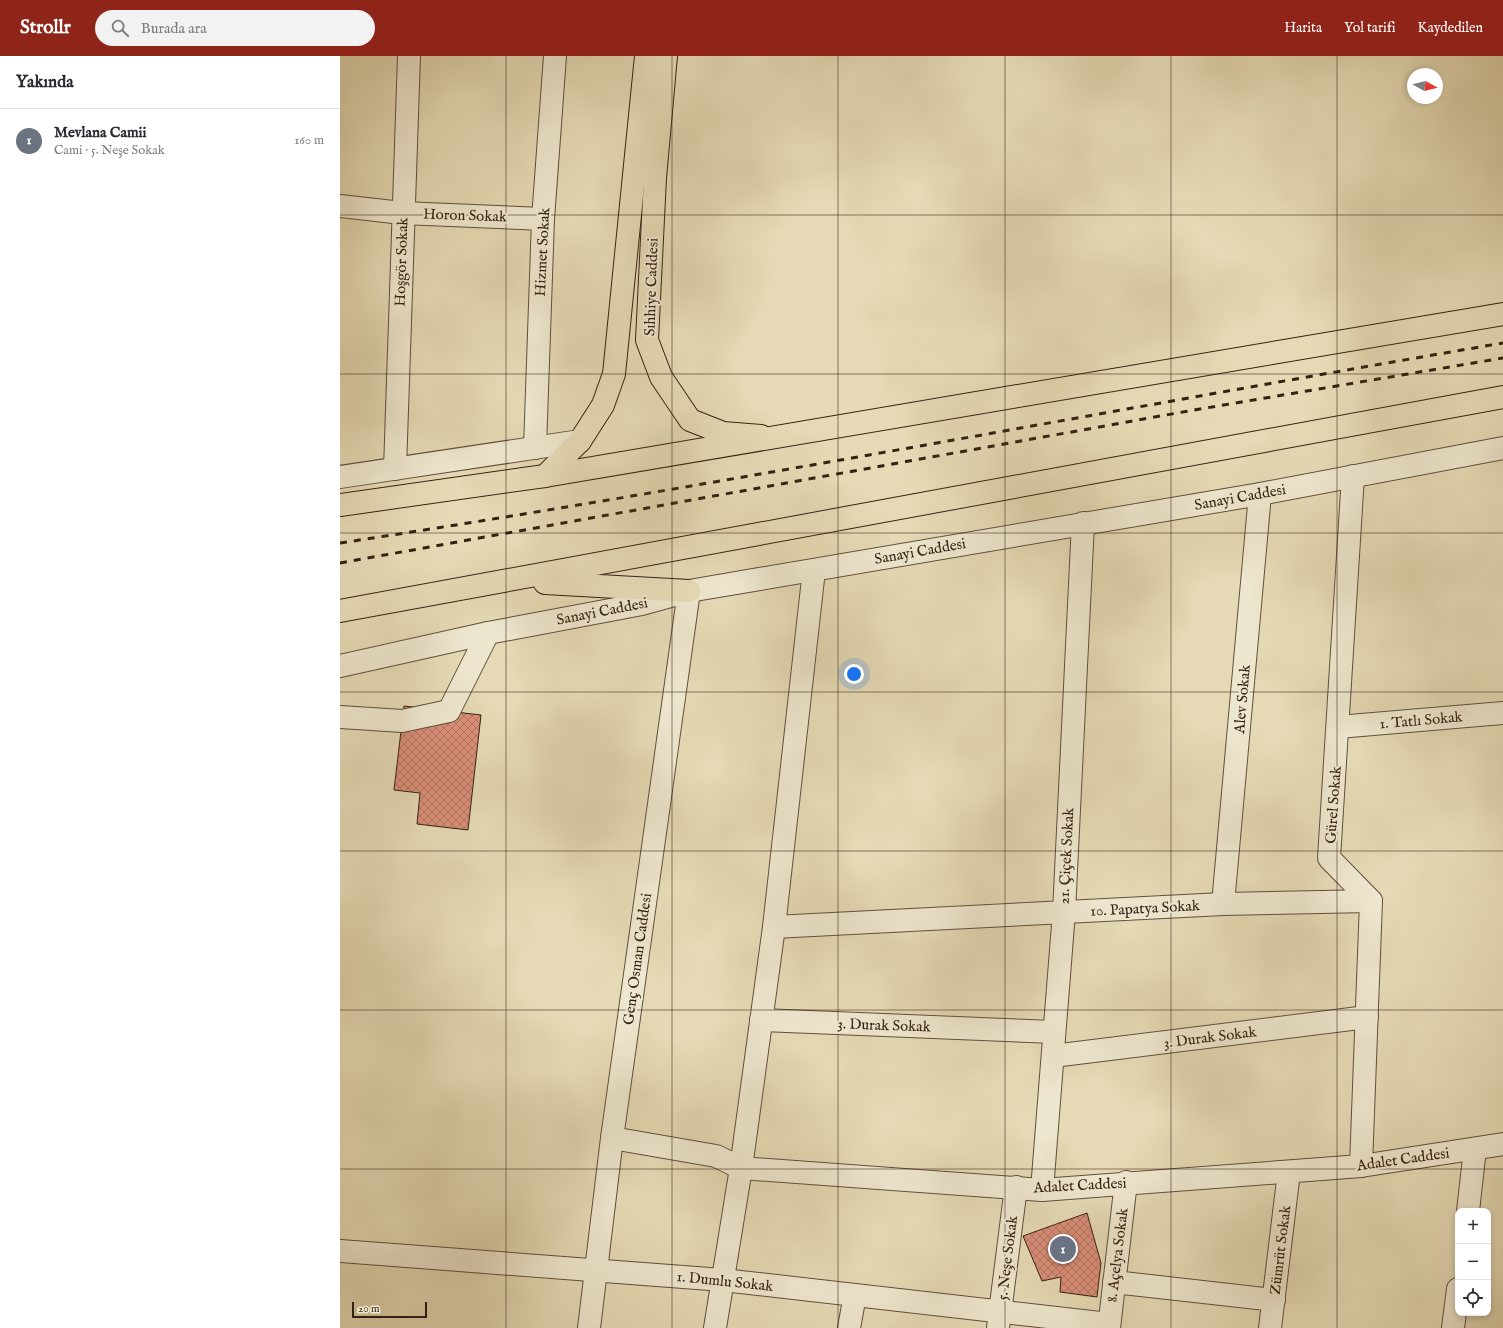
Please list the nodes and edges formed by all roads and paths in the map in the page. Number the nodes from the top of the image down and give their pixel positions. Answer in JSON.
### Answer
{"nodes":[{"id":1,"x":409,"y":56,"type":"edge"},
{"id":2,"x":556,"y":56,"type":"edge"},
{"id":3,"x":646,"y":56,"type":"edge"},
{"id":4,"x":666,"y":56,"type":"edge"},
{"id":5,"x":340,"y":206,"type":"edge"},
{"id":6,"x":402,"y":213,"type":"junction"},
{"id":7,"x":543,"y":219,"type":"junction"},
{"id":8,"x":1503,"y":314,"type":"edge"},
{"id":9,"x":1503,"y":397,"type":"edge"},
{"id":10,"x":776,"y":437,"type":"junction"},
{"id":11,"x":580,"y":441,"type":"junction"},
{"id":12,"x":535,"y":448,"type":"junction"},
{"id":13,"x":1503,"y":448,"type":"edge"},
{"id":14,"x":395,"y":469,"type":"junction"},
{"id":15,"x":545,"y":476,"type":"junction"},
{"id":16,"x":1353,"y":476,"type":"junction"},
{"id":17,"x":340,"y":477,"type":"edge"},
{"id":18,"x":1260,"y":494,"type":"junction"},
{"id":19,"x":340,"y":504,"type":"edge"},
{"id":20,"x":1083,"y":523,"type":"junction"},
{"id":21,"x":814,"y":570,"type":"junction"},
{"id":22,"x":511,"y":581,"type":"junction"},
{"id":23,"x":689,"y":591,"type":"junction"},
{"id":24,"x":340,"y":611,"type":"edge"},
{"id":25,"x":488,"y":632,"type":"junction"},
{"id":26,"x":340,"y":666,"type":"edge"},
{"id":27,"x":1503,"y":713,"type":"edge"},
{"id":28,"x":340,"y":717,"type":"edge"},
{"id":29,"x":1338,"y":727,"type":"junction"},
{"id":30,"x":1371,"y":901,"type":"junction"},
{"id":31,"x":1223,"y":904,"type":"junction"},
{"id":32,"x":1064,"y":912,"type":"junction"},
{"id":33,"x":774,"y":927,"type":"junction"},
{"id":34,"x":1367,"y":1017,"type":"junction"},
{"id":35,"x":761,"y":1020,"type":"junction"},
{"id":36,"x":1054,"y":1032,"type":"junction"},
{"id":37,"x":1053,"y":1056,"type":"junction"},
{"id":38,"x":612,"y":1138,"type":"junction"},
{"id":39,"x":1503,"y":1144,"type":"edge"},
{"id":40,"x":1475,"y":1149,"type":"junction"},
{"id":41,"x":1361,"y":1166,"type":"junction"},
{"id":42,"x":741,"y":1168,"type":"junction"},
{"id":43,"x":1289,"y":1172,"type":"junction"},
{"id":44,"x":1126,"y":1182,"type":"junction"},
{"id":45,"x":1016,"y":1188,"type":"junction"},
{"id":46,"x":1042,"y":1190,"type":"junction"},
{"id":47,"x":1468,"y":1208,"type":"edge"},
{"id":48,"x":340,"y":1251,"type":"edge"},
{"id":49,"x":596,"y":1269,"type":"junction"},
{"id":50,"x":723,"y":1280,"type":"junction"},
{"id":51,"x":1114,"y":1282,"type":"junction"},
{"id":52,"x":855,"y":1295,"type":"junction"},
{"id":53,"x":1274,"y":1300,"type":"junction"},
{"id":54,"x":1455,"y":1312,"type":"edge"},
{"id":55,"x":999,"y":1320,"type":"edge"},
{"id":56,"x":1109,"y":1326,"type":"edge"},
{"id":57,"x":589,"y":1328,"type":"edge"},
{"id":58,"x":715,"y":1328,"type":"edge"},
{"id":59,"x":850,"y":1328,"type":"edge"},
{"id":60,"x":1270,"y":1328,"type":"edge"},
{"id":61,"x":1453,"y":1328,"type":"edge"}],
"edges":[{"from":1,"to":6,"type":"street","name":"Hoşgör Sokak"},
{"from":2,"to":7,"type":"street","name":"Hizmet Sokak"},
{"from":3,"to":11,"type":"main road","name":"Sıhhiye Caddesi"},
{"from":4,"to":10,"type":"main road","name":"Sıhhiye Caddesi"},
{"from":5,"to":6,"type":"street","name":"Horon Sokak"},
{"from":6,"to":7,"type":"street","name":"Horon Sokak"},
{"from":6,"to":14,"type":"street","name":"Hoşgör Sokak"},
{"from":7,"to":12,"type":"street","name":"Hizmet Sokak"},
{"from":8,"to":10,"type":"main road"},
{"from":9,"to":22,"type":"main road"},
{"from":10,"to":15,"type":"main road"},
{"from":11,"to":12,"type":"street"},
{"from":11,"to":15,"type":"main road","name":"Sıhhiye Caddesi"},
{"from":12,"to":14,"type":"street"},
{"from":13,"to":16,"type":"street","name":"Sanayi Caddesi"},
{"from":14,"to":17,"type":"street"},
{"from":15,"to":19,"type":"main road"},
{"from":16,"to":18,"type":"street","name":"Sanayi Caddesi"},
{"from":16,"to":29,"type":"street","name":"Gürel Sokak"},
{"from":18,"to":20,"type":"street","name":"Sanayi Caddesi"},
{"from":18,"to":31,"type":"street","name":"Alev Sokak"},
{"from":20,"to":21,"type":"street","name":"Sanayi Caddesi"},
{"from":20,"to":32,"type":"street","name":"21. Çiçek Sokak"},
{"from":21,"to":23,"type":"street","name":"Sanayi Caddesi"},
{"from":21,"to":33,"type":"street"},
{"from":22,"to":23,"type":"main road"},
{"from":22,"to":24,"type":"main road"},
{"from":23,"to":25,"type":"street","name":"Sanayi Caddesi"},
{"from":23,"to":38,"type":"street","name":"Genç Osman Caddesi"},
{"from":25,"to":26,"type":"street","name":"Sanayi Caddesi"},
{"from":25,"to":28,"type":"street"},
{"from":27,"to":29,"type":"street","name":"1. Tatlı Sokak"},
{"from":29,"to":30,"type":"street","name":"Gürel Sokak"},
{"from":30,"to":31,"type":"street","name":"10. Papatya Sokak"},
{"from":30,"to":34,"type":"street"},
{"from":31,"to":32,"type":"street","name":"10. Papatya Sokak"},
{"from":32,"to":33,"type":"street","name":"10. Papatya Sokak"},
{"from":32,"to":36,"type":"street","name":"21. Çiçek Sokak"},
{"from":33,"to":35,"type":"street"},
{"from":34,"to":37,"type":"street","name":"3. Durak Sokak"},
{"from":34,"to":41,"type":"street"},
{"from":35,"to":36,"type":"street","name":"3. Durak Sokak"},
{"from":35,"to":42,"type":"street"},
{"from":36,"to":37,"type":"street","name":"21. Çiçek Sokak"},
{"from":37,"to":46,"type":"street","name":"21. Çiçek Sokak"},
{"from":38,"to":42,"type":"street","name":"Adalet Caddesi"},
{"from":38,"to":49,"type":"street","name":"Genç Osman Caddesi"},
{"from":39,"to":40,"type":"street","name":"Adalet Caddesi"},
{"from":40,"to":41,"type":"street","name":"Adalet Caddesi"},
{"from":40,"to":47,"type":"street"},
{"from":41,"to":43,"type":"street","name":"Adalet Caddesi"},
{"from":42,"to":45,"type":"street","name":"Adalet Caddesi"},
{"from":42,"to":50,"type":"street"},
{"from":43,"to":44,"type":"street","name":"Adalet Caddesi"},
{"from":43,"to":53,"type":"street","name":"Zümrüt Sokak"},
{"from":44,"to":46,"type":"street","name":"Adalet Caddesi"},
{"from":44,"to":51,"type":"street","name":"8. Açelya Sokak"},
{"from":45,"to":46,"type":"street","name":"Adalet Caddesi"},
{"from":45,"to":55,"type":"street","name":"5. Neşe Sokak"},
{"from":48,"to":49,"type":"street","name":"1. Dumlu Sokak"},
{"from":49,"to":50,"type":"street","name":"1. Dumlu Sokak"},
{"from":49,"to":57,"type":"street","name":"Genç Osman Caddesi"},
{"from":50,"to":52,"type":"street","name":"1. Dumlu Sokak"},
{"from":50,"to":58,"type":"street"},
{"from":51,"to":53,"type":"street"},
{"from":51,"to":56,"type":"street","name":"8. Açelya Sokak"},
{"from":52,"to":55,"type":"street","name":"1. Dumlu Sokak"},
{"from":52,"to":59,"type":"street"},
{"from":53,"to":60,"type":"street","name":"Zümrüt Sokak"},
{"from":54,"to":61,"type":"street"},
{"from":55,"to":56,"type":"street","name":"1. Dumlu Sokak"}]}
